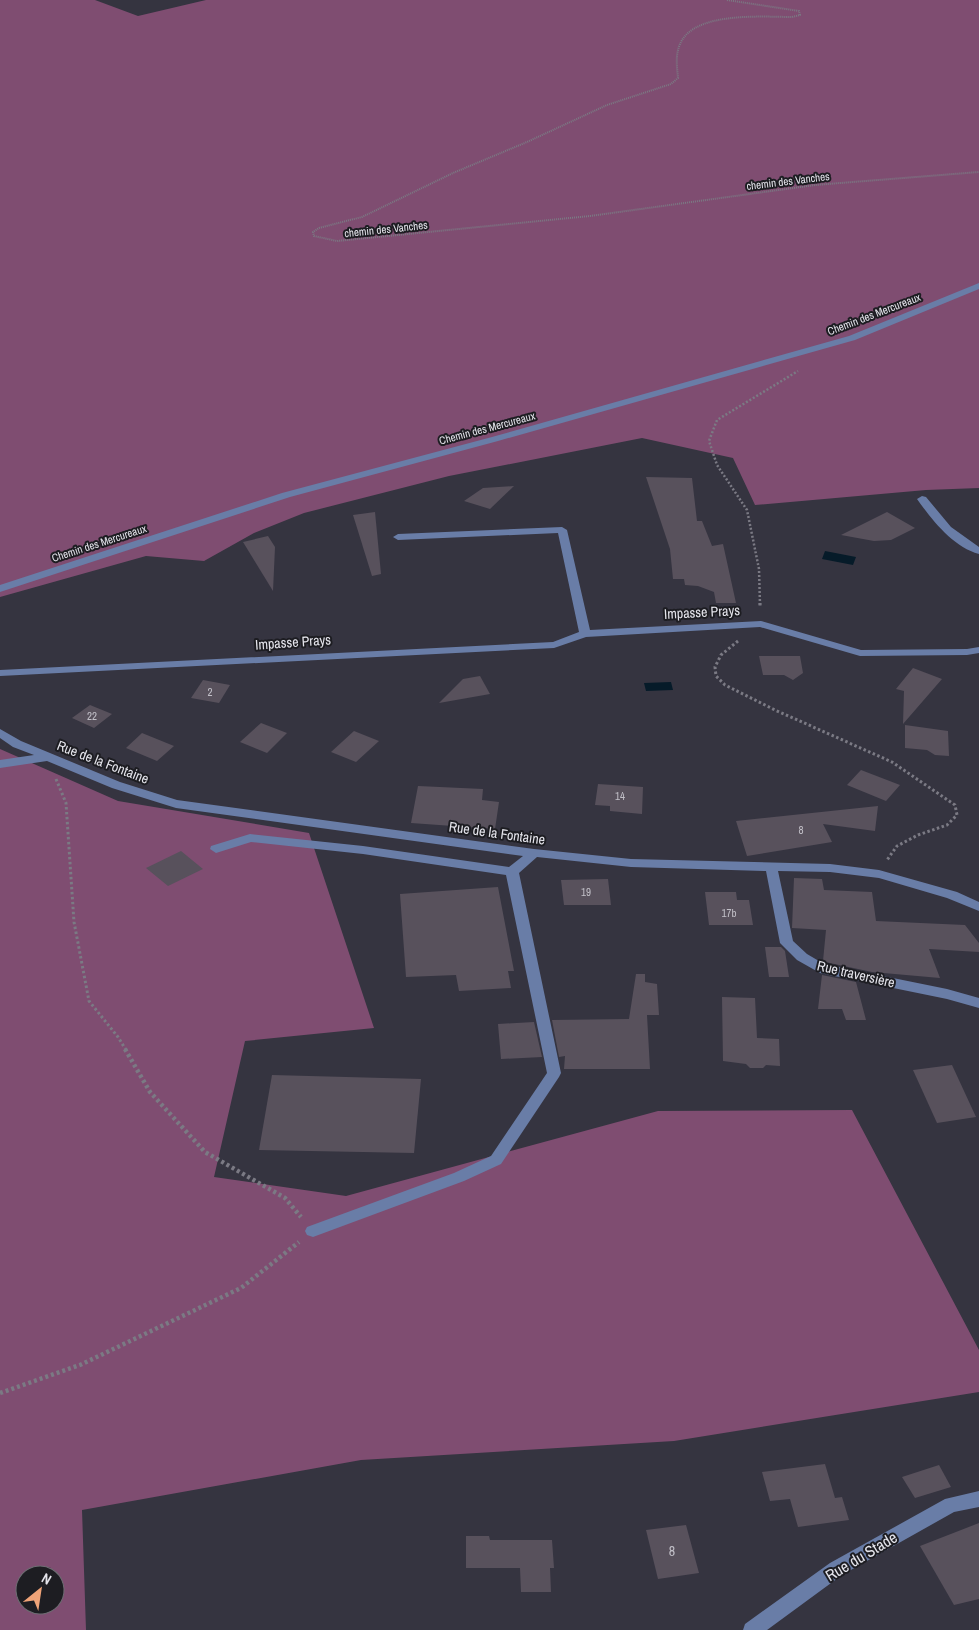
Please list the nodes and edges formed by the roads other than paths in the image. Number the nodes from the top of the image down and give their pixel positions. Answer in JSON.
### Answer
{"nodes":[{"id":1,"x":979,"y":286,"type":"edge"},
{"id":2,"x":922,"y":499,"type":"dead end"},
{"id":3,"x":398,"y":537,"type":"dead end"},
{"id":4,"x":979,"y":551,"type":"edge"},
{"id":5,"x":0,"y":589,"type":"edge"},
{"id":6,"x":586,"y":634,"type":"junction"},
{"id":7,"x":979,"y":650,"type":"edge"},
{"id":8,"x":0,"y":673,"type":"edge"},
{"id":9,"x":0,"y":733,"type":"edge"},
{"id":10,"x":0,"y":740,"type":"edge"},
{"id":11,"x":17,"y":744,"type":"junction"},
{"id":12,"x":47,"y":757,"type":"junction"},
{"id":13,"x":0,"y":764,"type":"edge"},
{"id":14,"x":216,"y":849,"type":"dead end"},
{"id":15,"x":534,"y":853,"type":"junction"},
{"id":16,"x":771,"y":866,"type":"junction"},
{"id":17,"x":512,"y":872,"type":"junction"},
{"id":18,"x":979,"y":907,"type":"edge"},
{"id":19,"x":979,"y":1003,"type":"edge"},
{"id":20,"x":312,"y":1231,"type":"road end"},
{"id":21,"x":979,"y":1498,"type":"edge"},
{"id":22,"x":752,"y":1630,"type":"edge"}],
"edges":[{"from":1,"to":5,"type":"street","name":"Chemin des Mercureaux"},
{"from":2,"to":4,"type":"street"},
{"from":3,"to":6,"type":"street"},
{"from":6,"to":7,"type":"street","name":"Impasse Prays"},
{"from":6,"to":8,"type":"street","name":"Impasse Prays"},
{"from":9,"to":11,"type":"street","name":"Rue de la Fontaine"},
{"from":10,"to":11,"type":"street","name":"Rue de la Fontaine"},
{"from":11,"to":12,"type":"street","name":"Rue de la Fontaine"},
{"from":12,"to":13,"type":"street"},
{"from":12,"to":15,"type":"street","name":"Rue de la Fontaine"},
{"from":14,"to":17,"type":"street"},
{"from":15,"to":16,"type":"street","name":"Rue de la Fontaine"},
{"from":15,"to":17,"type":"street"},
{"from":16,"to":18,"type":"street","name":"Rue de la Fontaine"},
{"from":16,"to":19,"type":"street","name":"Rue traversière"},
{"from":17,"to":20,"type":"street"},
{"from":21,"to":22,"type":"street","name":"Rue du Stade"}]}
